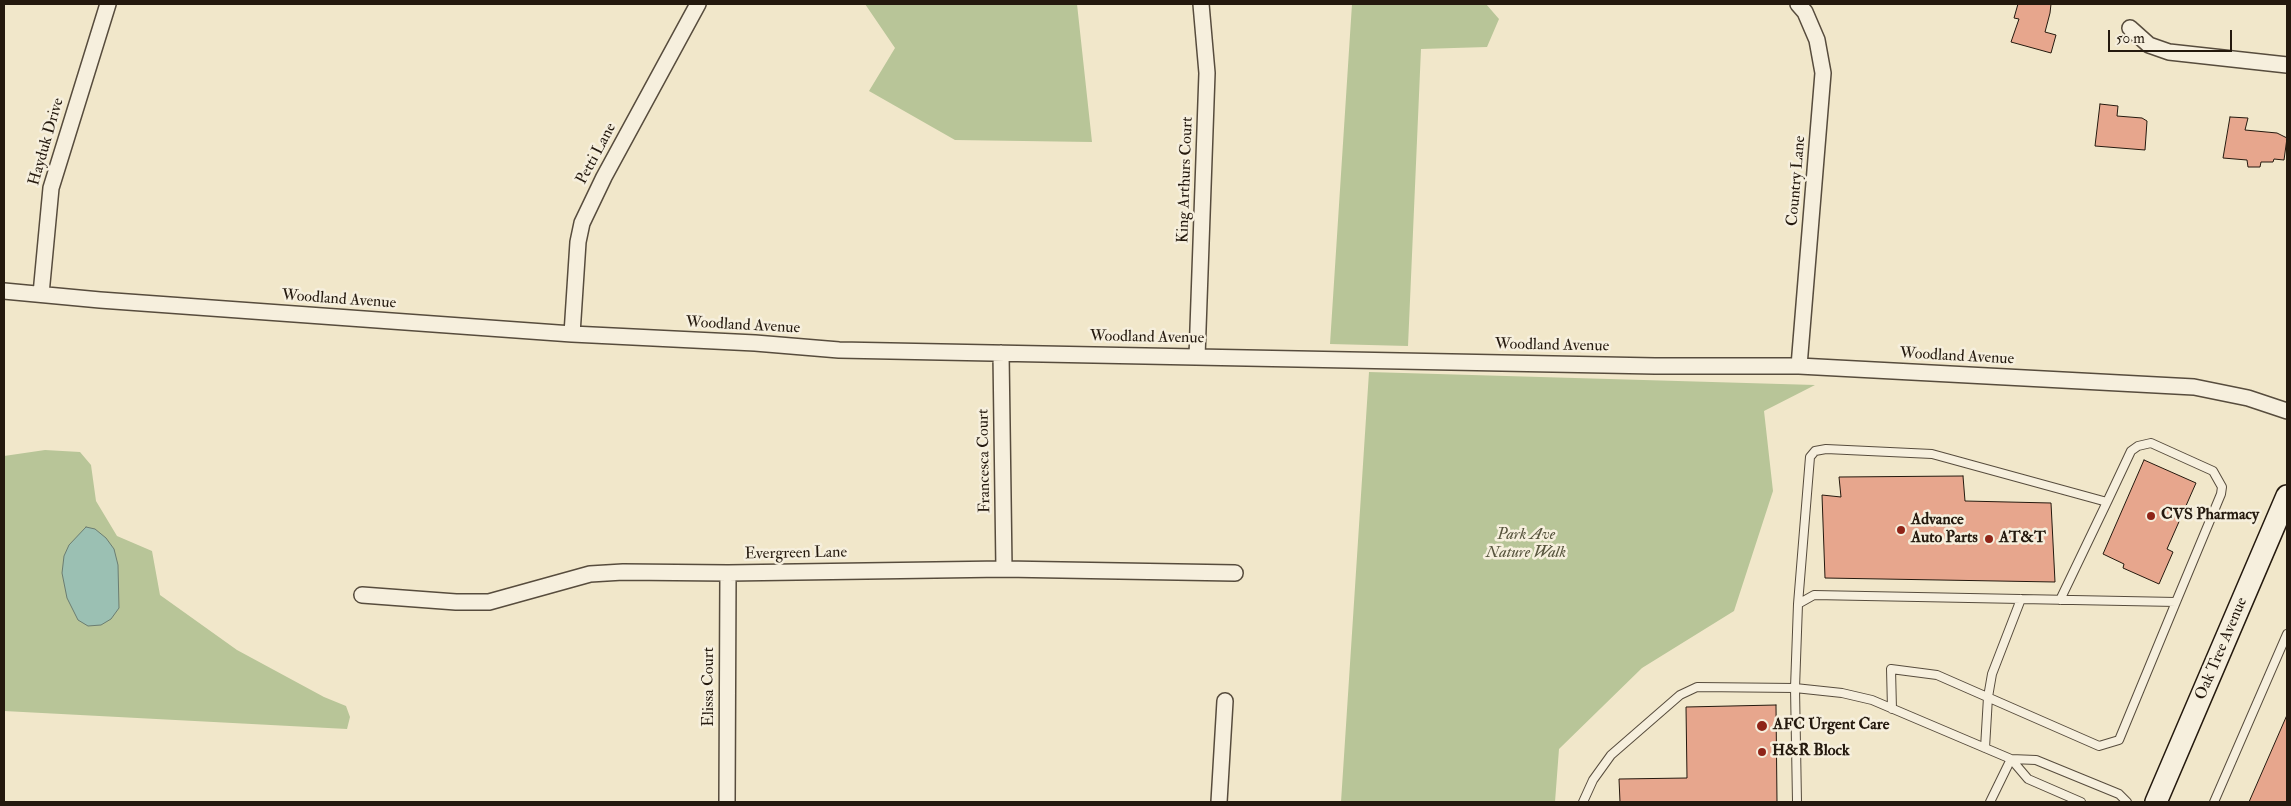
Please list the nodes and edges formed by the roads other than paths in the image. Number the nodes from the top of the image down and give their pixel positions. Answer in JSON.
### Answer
{"nodes":[{"id":1,"x":108,"y":4,"type":"edge"},
{"id":2,"x":698,"y":4,"type":"edge"},
{"id":3,"x":1201,"y":4,"type":"edge"},
{"id":4,"x":1798,"y":4,"type":"edge"},
{"id":5,"x":2130,"y":28,"type":"dead end"},
{"id":6,"x":2287,"y":65,"type":"edge"},
{"id":7,"x":4,"y":291,"type":"edge"},
{"id":8,"x":41,"y":294,"type":"junction"},
{"id":9,"x":572,"y":334,"type":"junction"},
{"id":10,"x":1001,"y":353,"type":"junction"},
{"id":11,"x":1198,"y":357,"type":"junction"},
{"id":12,"x":1799,"y":366,"type":"junction"},
{"id":13,"x":2287,"y":411,"type":"edge"},
{"id":14,"x":2287,"y":496,"type":"edge"},
{"id":15,"x":2107,"y":502,"type":"junction"},
{"id":16,"x":1004,"y":569,"type":"junction"},
{"id":17,"x":728,"y":573,"type":"junction"},
{"id":18,"x":1235,"y":573,"type":"dead end"},
{"id":19,"x":362,"y":594,"type":"dead end"},
{"id":20,"x":2020,"y":599,"type":"junction"},
{"id":21,"x":2060,"y":600,"type":"junction"},
{"id":22,"x":2176,"y":602,"type":"junction"},
{"id":23,"x":1798,"y":604,"type":"junction"},
{"id":24,"x":2287,"y":634,"type":"edge"},
{"id":25,"x":1795,"y":688,"type":"junction"},
{"id":26,"x":1988,"y":697,"type":"junction"},
{"id":27,"x":1225,"y":701,"type":"dead end"},
{"id":28,"x":1892,"y":709,"type":"junction"},
{"id":29,"x":1985,"y":748,"type":"junction"},
{"id":30,"x":2011,"y":759,"type":"junction"},
{"id":31,"x":727,"y":802,"type":"edge"},
{"id":32,"x":1219,"y":802,"type":"edge"},
{"id":33,"x":1583,"y":802,"type":"edge"},
{"id":34,"x":1797,"y":802,"type":"edge"},
{"id":35,"x":1990,"y":802,"type":"edge"},
{"id":36,"x":2081,"y":802,"type":"edge"},
{"id":37,"x":2127,"y":802,"type":"edge"},
{"id":38,"x":2156,"y":802,"type":"edge"},
{"id":39,"x":2214,"y":802,"type":"edge"}],
"edges":[{"from":1,"to":8,"type":"street","name":"Hayduk Drive"},
{"from":2,"to":9,"type":"street","name":"Petti Lane"},
{"from":3,"to":11,"type":"street","name":"King Arthurs Court"},
{"from":4,"to":12,"type":"street","name":"Country Lane"},
{"from":5,"to":6,"type":"street"},
{"from":7,"to":8,"type":"street","name":"Woodland Avenue"},
{"from":8,"to":9,"type":"street","name":"Woodland Avenue"},
{"from":9,"to":10,"type":"street","name":"Woodland Avenue"},
{"from":10,"to":11,"type":"street","name":"Woodland Avenue"},
{"from":10,"to":16,"type":"street","name":"Francesca Court"},
{"from":11,"to":12,"type":"street","name":"Woodland Avenue"},
{"from":12,"to":13,"type":"street","name":"Woodland Avenue"},
{"from":14,"to":38,"type":"main road","name":"Oak Tree Avenue"},
{"from":15,"to":21,"type":"lane"},
{"from":15,"to":22,"type":"lane"},
{"from":15,"to":23,"type":"lane"},
{"from":16,"to":17,"type":"street","name":"Evergreen Lane"},
{"from":16,"to":18,"type":"street","name":"Evergreen Lane"},
{"from":17,"to":19,"type":"street","name":"Evergreen Lane"},
{"from":17,"to":31,"type":"street","name":"Elissa Court"},
{"from":20,"to":21,"type":"lane"},
{"from":20,"to":23,"type":"lane"},
{"from":20,"to":26,"type":"lane"},
{"from":21,"to":22,"type":"lane"},
{"from":22,"to":26,"type":"lane"},
{"from":23,"to":25,"type":"lane"},
{"from":24,"to":39,"type":"lane"},
{"from":25,"to":28,"type":"lane"},
{"from":25,"to":33,"type":"lane"},
{"from":25,"to":34,"type":"lane"},
{"from":26,"to":28,"type":"lane"},
{"from":26,"to":29,"type":"lane"},
{"from":27,"to":32,"type":"street"},
{"from":28,"to":29,"type":"lane"},
{"from":29,"to":30,"type":"lane"},
{"from":30,"to":35,"type":"lane"},
{"from":30,"to":36,"type":"lane"},
{"from":30,"to":37,"type":"lane"}]}
